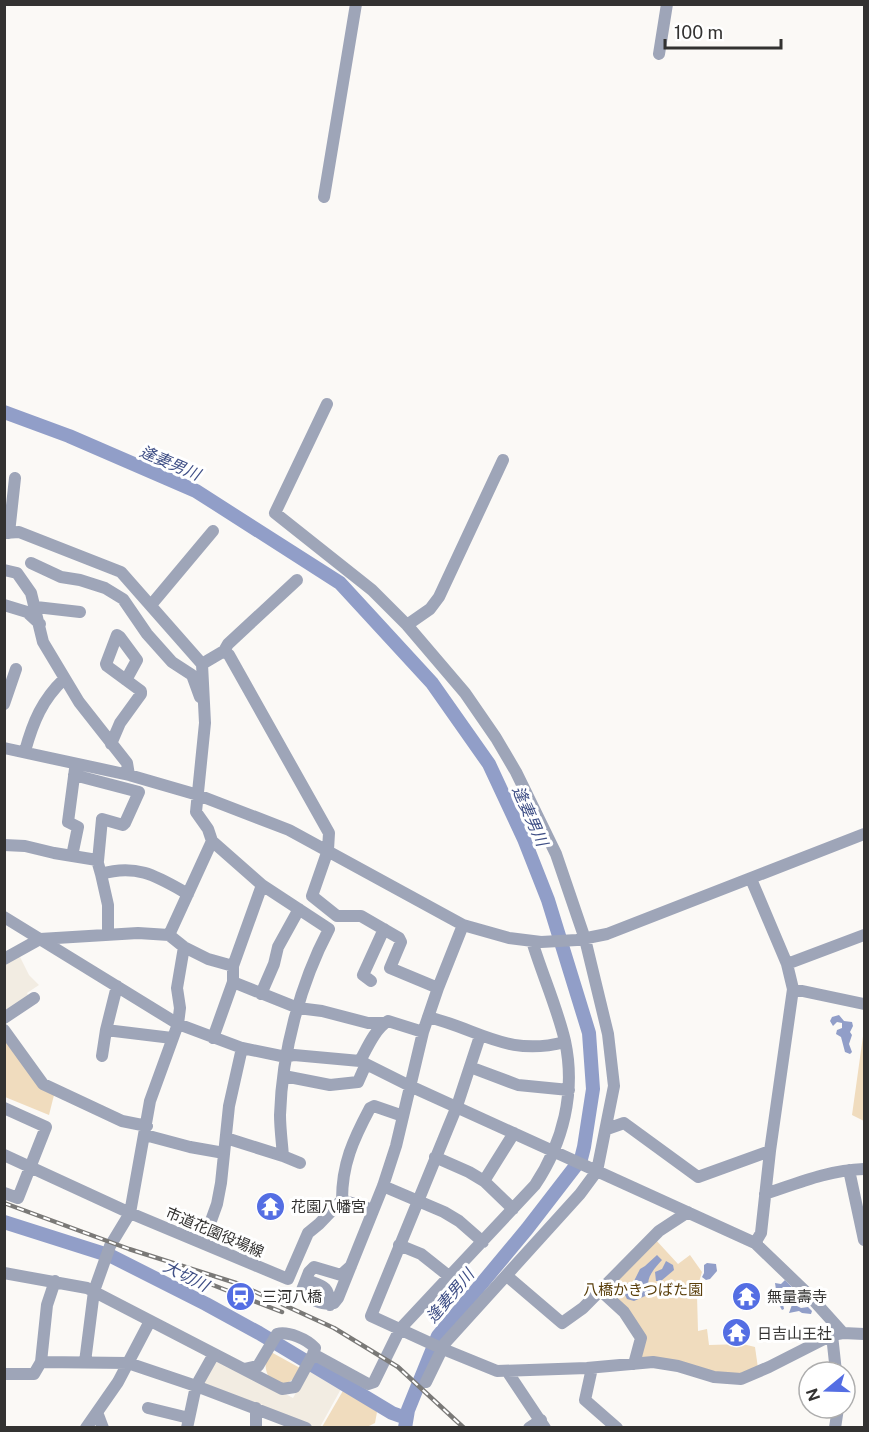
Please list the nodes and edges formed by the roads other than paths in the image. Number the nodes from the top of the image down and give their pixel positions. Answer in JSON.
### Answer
{"nodes":[{"id":1,"x":356,"y":4,"type":"edge"},
{"id":2,"x":667,"y":4,"type":"edge"},
{"id":3,"x":659,"y":54,"type":"dead end"},
{"id":4,"x":324,"y":197,"type":"dead end"},
{"id":5,"x":327,"y":404,"type":"dead end"},
{"id":6,"x":503,"y":460,"type":"dead end"},
{"id":7,"x":15,"y":478,"type":"dead end"},
{"id":8,"x":213,"y":531,"type":"dead end"},
{"id":9,"x":7,"y":533,"type":"edge"},
{"id":10,"x":31,"y":563,"type":"dead end"},
{"id":11,"x":4,"y":570,"type":"edge"},
{"id":12,"x":297,"y":580,"type":"dead end"},
{"id":13,"x":4,"y":605,"type":"edge"},
{"id":14,"x":151,"y":605,"type":"junction"},
{"id":15,"x":36,"y":607,"type":"junction"},
{"id":16,"x":80,"y":612,"type":"dead end"},
{"id":17,"x":40,"y":624,"type":"junction"},
{"id":18,"x":407,"y":625,"type":"junction"},
{"id":19,"x":224,"y":651,"type":"junction"},
{"id":20,"x":202,"y":664,"type":"junction"},
{"id":21,"x":16,"y":669,"type":"dead end"},
{"id":22,"x":64,"y":679,"type":"junction"},
{"id":23,"x":126,"y":680,"type":"dead end"},
{"id":24,"x":4,"y":704,"type":"edge"},
{"id":25,"x":205,"y":712,"type":"junction"},
{"id":26,"x":111,"y":744,"type":"junction"},
{"id":27,"x":4,"y":748,"type":"edge"},
{"id":28,"x":25,"y":751,"type":"junction"},
{"id":29,"x":75,"y":769,"type":"junction"},
{"id":30,"x":129,"y":775,"type":"junction"},
{"id":31,"x":198,"y":795,"type":"junction"},
{"id":32,"x":864,"y":834,"type":"edge"},
{"id":33,"x":212,"y":841,"type":"junction"},
{"id":34,"x":4,"y":845,"type":"edge"},
{"id":35,"x":328,"y":850,"type":"junction"},
{"id":36,"x":72,"y":856,"type":"junction"},
{"id":37,"x":98,"y":861,"type":"junction"},
{"id":38,"x":101,"y":874,"type":"junction"},
{"id":39,"x":751,"y":879,"type":"junction"},
{"id":40,"x":262,"y":885,"type":"junction"},
{"id":41,"x":188,"y":894,"type":"junction"},
{"id":42,"x":300,"y":909,"type":"junction"},
{"id":43,"x":337,"y":916,"type":"junction"},
{"id":44,"x":4,"y":917,"type":"edge"},
{"id":45,"x":463,"y":925,"type":"junction"},
{"id":46,"x":384,"y":928,"type":"junction"},
{"id":47,"x":329,"y":929,"type":"junction"},
{"id":48,"x":108,"y":933,"type":"junction"},
{"id":49,"x":170,"y":935,"type":"junction"},
{"id":50,"x":864,"y":935,"type":"edge"},
{"id":51,"x":40,"y":939,"type":"junction"},
{"id":52,"x":581,"y":940,"type":"junction"},
{"id":53,"x":537,"y":942,"type":"junction"},
{"id":54,"x":184,"y":947,"type":"junction"},
{"id":55,"x":4,"y":959,"type":"edge"},
{"id":56,"x":787,"y":964,"type":"junction"},
{"id":57,"x":233,"y":966,"type":"junction"},
{"id":58,"x":371,"y":981,"type":"dead end"},
{"id":59,"x":233,"y":982,"type":"junction"},
{"id":60,"x":117,"y":987,"type":"junction"},
{"id":61,"x":438,"y":988,"type":"junction"},
{"id":62,"x":793,"y":989,"type":"junction"},
{"id":63,"x":261,"y":994,"type":"junction"},
{"id":64,"x":34,"y":998,"type":"dead end"},
{"id":65,"x":864,"y":1005,"type":"edge"},
{"id":66,"x":298,"y":1008,"type":"junction"},
{"id":67,"x":428,"y":1017,"type":"junction"},
{"id":68,"x":4,"y":1018,"type":"edge"},
{"id":69,"x":384,"y":1023,"type":"junction"},
{"id":70,"x":178,"y":1024,"type":"junction"},
{"id":71,"x":4,"y":1030,"type":"edge"},
{"id":72,"x":106,"y":1030,"type":"junction"},
{"id":73,"x":423,"y":1032,"type":"junction"},
{"id":74,"x":480,"y":1036,"type":"junction"},
{"id":75,"x":172,"y":1038,"type":"junction"},
{"id":76,"x":213,"y":1038,"type":"junction"},
{"id":77,"x":565,"y":1042,"type":"junction"},
{"id":78,"x":242,"y":1048,"type":"junction"},
{"id":79,"x":102,"y":1056,"type":"dead end"},
{"id":80,"x":286,"y":1057,"type":"junction"},
{"id":81,"x":363,"y":1062,"type":"junction"},
{"id":82,"x":470,"y":1067,"type":"junction"},
{"id":83,"x":284,"y":1076,"type":"junction"},
{"id":84,"x":410,"y":1086,"type":"junction"},
{"id":85,"x":569,"y":1090,"type":"junction"},
{"id":86,"x":457,"y":1106,"type":"junction"},
{"id":87,"x":4,"y":1108,"type":"edge"},
{"id":88,"x":403,"y":1116,"type":"junction"},
{"id":89,"x":607,"y":1129,"type":"junction"},
{"id":90,"x":146,"y":1130,"type":"junction"},
{"id":91,"x":514,"y":1133,"type":"junction"},
{"id":92,"x":226,"y":1138,"type":"junction"},
{"id":93,"x":770,"y":1151,"type":"junction"},
{"id":94,"x":224,"y":1153,"type":"junction"},
{"id":95,"x":559,"y":1154,"type":"junction"},
{"id":96,"x":4,"y":1155,"type":"edge"},
{"id":97,"x":283,"y":1156,"type":"junction"},
{"id":98,"x":435,"y":1157,"type":"junction"},
{"id":99,"x":300,"y":1163,"type":"dead end"},
{"id":100,"x":32,"y":1167,"type":"junction"},
{"id":101,"x":864,"y":1169,"type":"edge"},
{"id":102,"x":595,"y":1170,"type":"junction"},
{"id":103,"x":849,"y":1170,"type":"junction"},
{"id":104,"x":484,"y":1181,"type":"junction"},
{"id":105,"x":383,"y":1186,"type":"junction"},
{"id":106,"x":4,"y":1193,"type":"edge"},
{"id":107,"x":765,"y":1194,"type":"junction"},
{"id":108,"x":342,"y":1200,"type":"junction"},
{"id":109,"x":417,"y":1201,"type":"junction"},
{"id":110,"x":513,"y":1209,"type":"junction"},
{"id":111,"x":373,"y":1210,"type":"junction"},
{"id":112,"x":688,"y":1212,"type":"junction"},
{"id":113,"x":862,"y":1212,"type":"edge"},
{"id":114,"x":130,"y":1213,"type":"junction"},
{"id":115,"x":864,"y":1240,"type":"edge"},
{"id":116,"x":483,"y":1242,"type":"junction"},
{"id":117,"x":203,"y":1243,"type":"junction"},
{"id":118,"x":755,"y":1243,"type":"junction"},
{"id":119,"x":399,"y":1245,"type":"junction"},
{"id":120,"x":4,"y":1273,"type":"edge"},
{"id":121,"x":507,"y":1276,"type":"junction"},
{"id":122,"x":450,"y":1277,"type":"junction"},
{"id":123,"x":342,"y":1280,"type":"junction"},
{"id":124,"x":55,"y":1281,"type":"junction"},
{"id":125,"x":600,"y":1290,"type":"junction"},
{"id":126,"x":94,"y":1291,"type":"junction"},
{"id":127,"x":150,"y":1321,"type":"junction"},
{"id":128,"x":405,"y":1331,"type":"junction"},
{"id":129,"x":838,"y":1334,"type":"junction"},
{"id":130,"x":864,"y":1334,"type":"edge"},
{"id":131,"x":441,"y":1348,"type":"junction"},
{"id":132,"x":214,"y":1354,"type":"junction"},
{"id":133,"x":313,"y":1354,"type":"junction"},
{"id":134,"x":837,"y":1360,"type":"edge"},
{"id":135,"x":41,"y":1362,"type":"junction"},
{"id":136,"x":85,"y":1362,"type":"junction"},
{"id":137,"x":128,"y":1363,"type":"junction"},
{"id":138,"x":634,"y":1364,"type":"junction"},
{"id":139,"x":258,"y":1366,"type":"junction"},
{"id":140,"x":592,"y":1368,"type":"junction"},
{"id":141,"x":244,"y":1370,"type":"junction"},
{"id":142,"x":507,"y":1371,"type":"junction"},
{"id":143,"x":4,"y":1374,"type":"edge"},
{"id":144,"x":263,"y":1380,"type":"junction"},
{"id":145,"x":426,"y":1382,"type":"dead end"},
{"id":146,"x":196,"y":1386,"type":"junction"},
{"id":147,"x":148,"y":1408,"type":"dead end"},
{"id":148,"x":256,"y":1408,"type":"junction"},
{"id":149,"x":97,"y":1412,"type":"junction"},
{"id":150,"x":188,"y":1423,"type":"edge"},
{"id":151,"x":543,"y":1424,"type":"edge"},
{"id":152,"x":86,"y":1428,"type":"edge"},
{"id":153,"x":102,"y":1428,"type":"edge"},
{"id":154,"x":256,"y":1428,"type":"edge"},
{"id":155,"x":306,"y":1428,"type":"edge"},
{"id":156,"x":529,"y":1428,"type":"edge"},
{"id":157,"x":617,"y":1428,"type":"edge"}],
"edges":[{"from":1,"to":4,"type":"street"},
{"from":2,"to":3,"type":"street"},
{"from":5,"to":18,"type":"street"},
{"from":6,"to":18,"type":"street"},
{"from":7,"to":9,"type":"street"},
{"from":8,"to":14,"type":"street"},
{"from":9,"to":14,"type":"street"},
{"from":10,"to":25,"type":"street"},
{"from":11,"to":15,"type":"street"},
{"from":12,"to":19,"type":"street"},
{"from":13,"to":17,"type":"street"},
{"from":14,"to":20,"type":"street"},
{"from":15,"to":16,"type":"street"},
{"from":15,"to":17,"type":"street"},
{"from":17,"to":22,"type":"street"},
{"from":18,"to":52,"type":"street"},
{"from":19,"to":20,"type":"street"},
{"from":19,"to":35,"type":"street"},
{"from":20,"to":25,"type":"street"},
{"from":21,"to":24,"type":"street"},
{"from":22,"to":26,"type":"street"},
{"from":22,"to":28,"type":"street"},
{"from":23,"to":26,"type":"street"},
{"from":25,"to":31,"type":"street"},
{"from":26,"to":30,"type":"street"},
{"from":27,"to":28,"type":"street"},
{"from":28,"to":29,"type":"street"},
{"from":29,"to":30,"type":"street"},
{"from":29,"to":36,"type":"street"},
{"from":29,"to":37,"type":"street"},
{"from":30,"to":31,"type":"street"},
{"from":31,"to":33,"type":"street"},
{"from":31,"to":35,"type":"street"},
{"from":32,"to":39,"type":"street"},
{"from":33,"to":40,"type":"street"},
{"from":33,"to":41,"type":"street"},
{"from":34,"to":36,"type":"street"},
{"from":35,"to":43,"type":"street"},
{"from":35,"to":45,"type":"street"},
{"from":36,"to":37,"type":"street"},
{"from":37,"to":38,"type":"street"},
{"from":38,"to":41,"type":"street"},
{"from":38,"to":48,"type":"street"},
{"from":39,"to":52,"type":"street"},
{"from":39,"to":56,"type":"street"},
{"from":40,"to":42,"type":"street"},
{"from":40,"to":57,"type":"street"},
{"from":41,"to":49,"type":"street"},
{"from":42,"to":47,"type":"street"},
{"from":42,"to":63,"type":"street"},
{"from":43,"to":46,"type":"street"},
{"from":43,"to":47,"type":"street"},
{"from":44,"to":51,"type":"street"},
{"from":45,"to":53,"type":"street"},
{"from":45,"to":61,"type":"street"},
{"from":46,"to":58,"type":"street"},
{"from":46,"to":61,"type":"street"},
{"from":47,"to":66,"type":"street"},
{"from":48,"to":49,"type":"street"},
{"from":48,"to":51,"type":"street"},
{"from":49,"to":54,"type":"street"},
{"from":50,"to":56,"type":"street"},
{"from":51,"to":55,"type":"street"},
{"from":51,"to":60,"type":"street"},
{"from":52,"to":53,"type":"street"},
{"from":52,"to":89,"type":"street"},
{"from":53,"to":77,"type":"street"},
{"from":54,"to":57,"type":"street"},
{"from":54,"to":70,"type":"street"},
{"from":56,"to":62,"type":"street"},
{"from":57,"to":59,"type":"street"},
{"from":59,"to":63,"type":"street"},
{"from":59,"to":76,"type":"street"},
{"from":60,"to":70,"type":"street"},
{"from":60,"to":72,"type":"street"},
{"from":61,"to":67,"type":"street"},
{"from":62,"to":65,"type":"street"},
{"from":62,"to":93,"type":"street"},
{"from":63,"to":66,"type":"street"},
{"from":64,"to":68,"type":"street"},
{"from":66,"to":69,"type":"street"},
{"from":66,"to":80,"type":"street"},
{"from":67,"to":73,"type":"street"},
{"from":67,"to":74,"type":"street"},
{"from":69,"to":73,"type":"street"},
{"from":69,"to":81,"type":"street"},
{"from":70,"to":75,"type":"street"},
{"from":70,"to":76,"type":"street"},
{"from":71,"to":90,"type":"street"},
{"from":72,"to":75,"type":"street"},
{"from":72,"to":79,"type":"street"},
{"from":73,"to":84,"type":"street"},
{"from":74,"to":77,"type":"street"},
{"from":74,"to":82,"type":"street"},
{"from":75,"to":90,"type":"street"},
{"from":76,"to":78,"type":"street"},
{"from":77,"to":85,"type":"street"},
{"from":78,"to":80,"type":"street"},
{"from":78,"to":92,"type":"street"},
{"from":80,"to":81,"type":"street"},
{"from":80,"to":83,"type":"street"},
{"from":81,"to":83,"type":"street"},
{"from":81,"to":84,"type":"street"},
{"from":82,"to":85,"type":"street"},
{"from":82,"to":86,"type":"street"},
{"from":83,"to":97,"type":"street"},
{"from":84,"to":86,"type":"street"},
{"from":84,"to":88,"type":"street"},
{"from":85,"to":95,"type":"street"},
{"from":86,"to":91,"type":"street"},
{"from":86,"to":98,"type":"street"},
{"from":87,"to":100,"type":"street"},
{"from":88,"to":105,"type":"street"},
{"from":88,"to":108,"type":"street"},
{"from":89,"to":93,"type":"street"},
{"from":89,"to":102,"type":"street"},
{"from":90,"to":94,"type":"street"},
{"from":90,"to":114,"type":"street"},
{"from":91,"to":95,"type":"street"},
{"from":91,"to":104,"type":"street"},
{"from":92,"to":94,"type":"street"},
{"from":92,"to":97,"type":"street"},
{"from":93,"to":107,"type":"street"},
{"from":94,"to":117,"type":"street"},
{"from":95,"to":102,"type":"street"},
{"from":95,"to":110,"type":"street"},
{"from":96,"to":100,"type":"street","name":"市道花園役場線"},
{"from":97,"to":99,"type":"street"},
{"from":98,"to":104,"type":"street"},
{"from":98,"to":109,"type":"street"},
{"from":100,"to":106,"type":"street"},
{"from":100,"to":114,"type":"street","name":"市道花園役場線"},
{"from":101,"to":103,"type":"street"},
{"from":102,"to":112,"type":"street"},
{"from":102,"to":121,"type":"street"},
{"from":103,"to":107,"type":"street"},
{"from":103,"to":113,"type":"street"},
{"from":104,"to":110,"type":"street"},
{"from":105,"to":109,"type":"street"},
{"from":105,"to":111,"type":"street"},
{"from":107,"to":118,"type":"street"},
{"from":108,"to":111,"type":"street"},
{"from":108,"to":117,"type":"street","name":"市道花園役場線"},
{"from":109,"to":116,"type":"street"},
{"from":109,"to":119,"type":"street"},
{"from":110,"to":116,"type":"street"},
{"from":111,"to":123,"type":"street"},
{"from":112,"to":118,"type":"street"},
{"from":112,"to":125,"type":"street"},
{"from":113,"to":115,"type":"street"},
{"from":114,"to":117,"type":"street","name":"市道花園役場線"},
{"from":114,"to":126,"type":"street"},
{"from":116,"to":122,"type":"street"},
{"from":118,"to":129,"type":"street"},
{"from":119,"to":122,"type":"street"},
{"from":119,"to":128,"type":"street"},
{"from":120,"to":124,"type":"street"},
{"from":121,"to":125,"type":"street"},
{"from":121,"to":131,"type":"street"},
{"from":122,"to":128,"type":"street"},
{"from":123,"to":123,"type":"street"},
{"from":124,"to":126,"type":"street"},
{"from":124,"to":135,"type":"street"},
{"from":125,"to":138,"type":"street"},
{"from":126,"to":127,"type":"street"},
{"from":126,"to":136,"type":"street"},
{"from":127,"to":132,"type":"street"},
{"from":127,"to":137,"type":"street"},
{"from":128,"to":131,"type":"street"},
{"from":128,"to":133,"type":"street"},
{"from":129,"to":130,"type":"street"},
{"from":129,"to":134,"type":"street"},
{"from":129,"to":138,"type":"street"},
{"from":131,"to":142,"type":"street"},
{"from":131,"to":145,"type":"street"},
{"from":132,"to":141,"type":"street"},
{"from":132,"to":146,"type":"street"},
{"from":133,"to":139,"type":"street"},
{"from":133,"to":144,"type":"street"},
{"from":135,"to":136,"type":"street"},
{"from":135,"to":143,"type":"street"},
{"from":136,"to":137,"type":"street"},
{"from":137,"to":146,"type":"street"},
{"from":137,"to":149,"type":"street"},
{"from":138,"to":140,"type":"street"},
{"from":139,"to":141,"type":"street"},
{"from":139,"to":144,"type":"street"},
{"from":140,"to":142,"type":"street"},
{"from":140,"to":157,"type":"street"},
{"from":141,"to":144,"type":"street"},
{"from":142,"to":151,"type":"street"},
{"from":146,"to":148,"type":"street"},
{"from":146,"to":150,"type":"street"},
{"from":147,"to":150,"type":"street"},
{"from":148,"to":154,"type":"street"},
{"from":148,"to":155,"type":"street"},
{"from":149,"to":152,"type":"street"},
{"from":149,"to":153,"type":"street"},
{"from":151,"to":156,"type":"street"}]}
